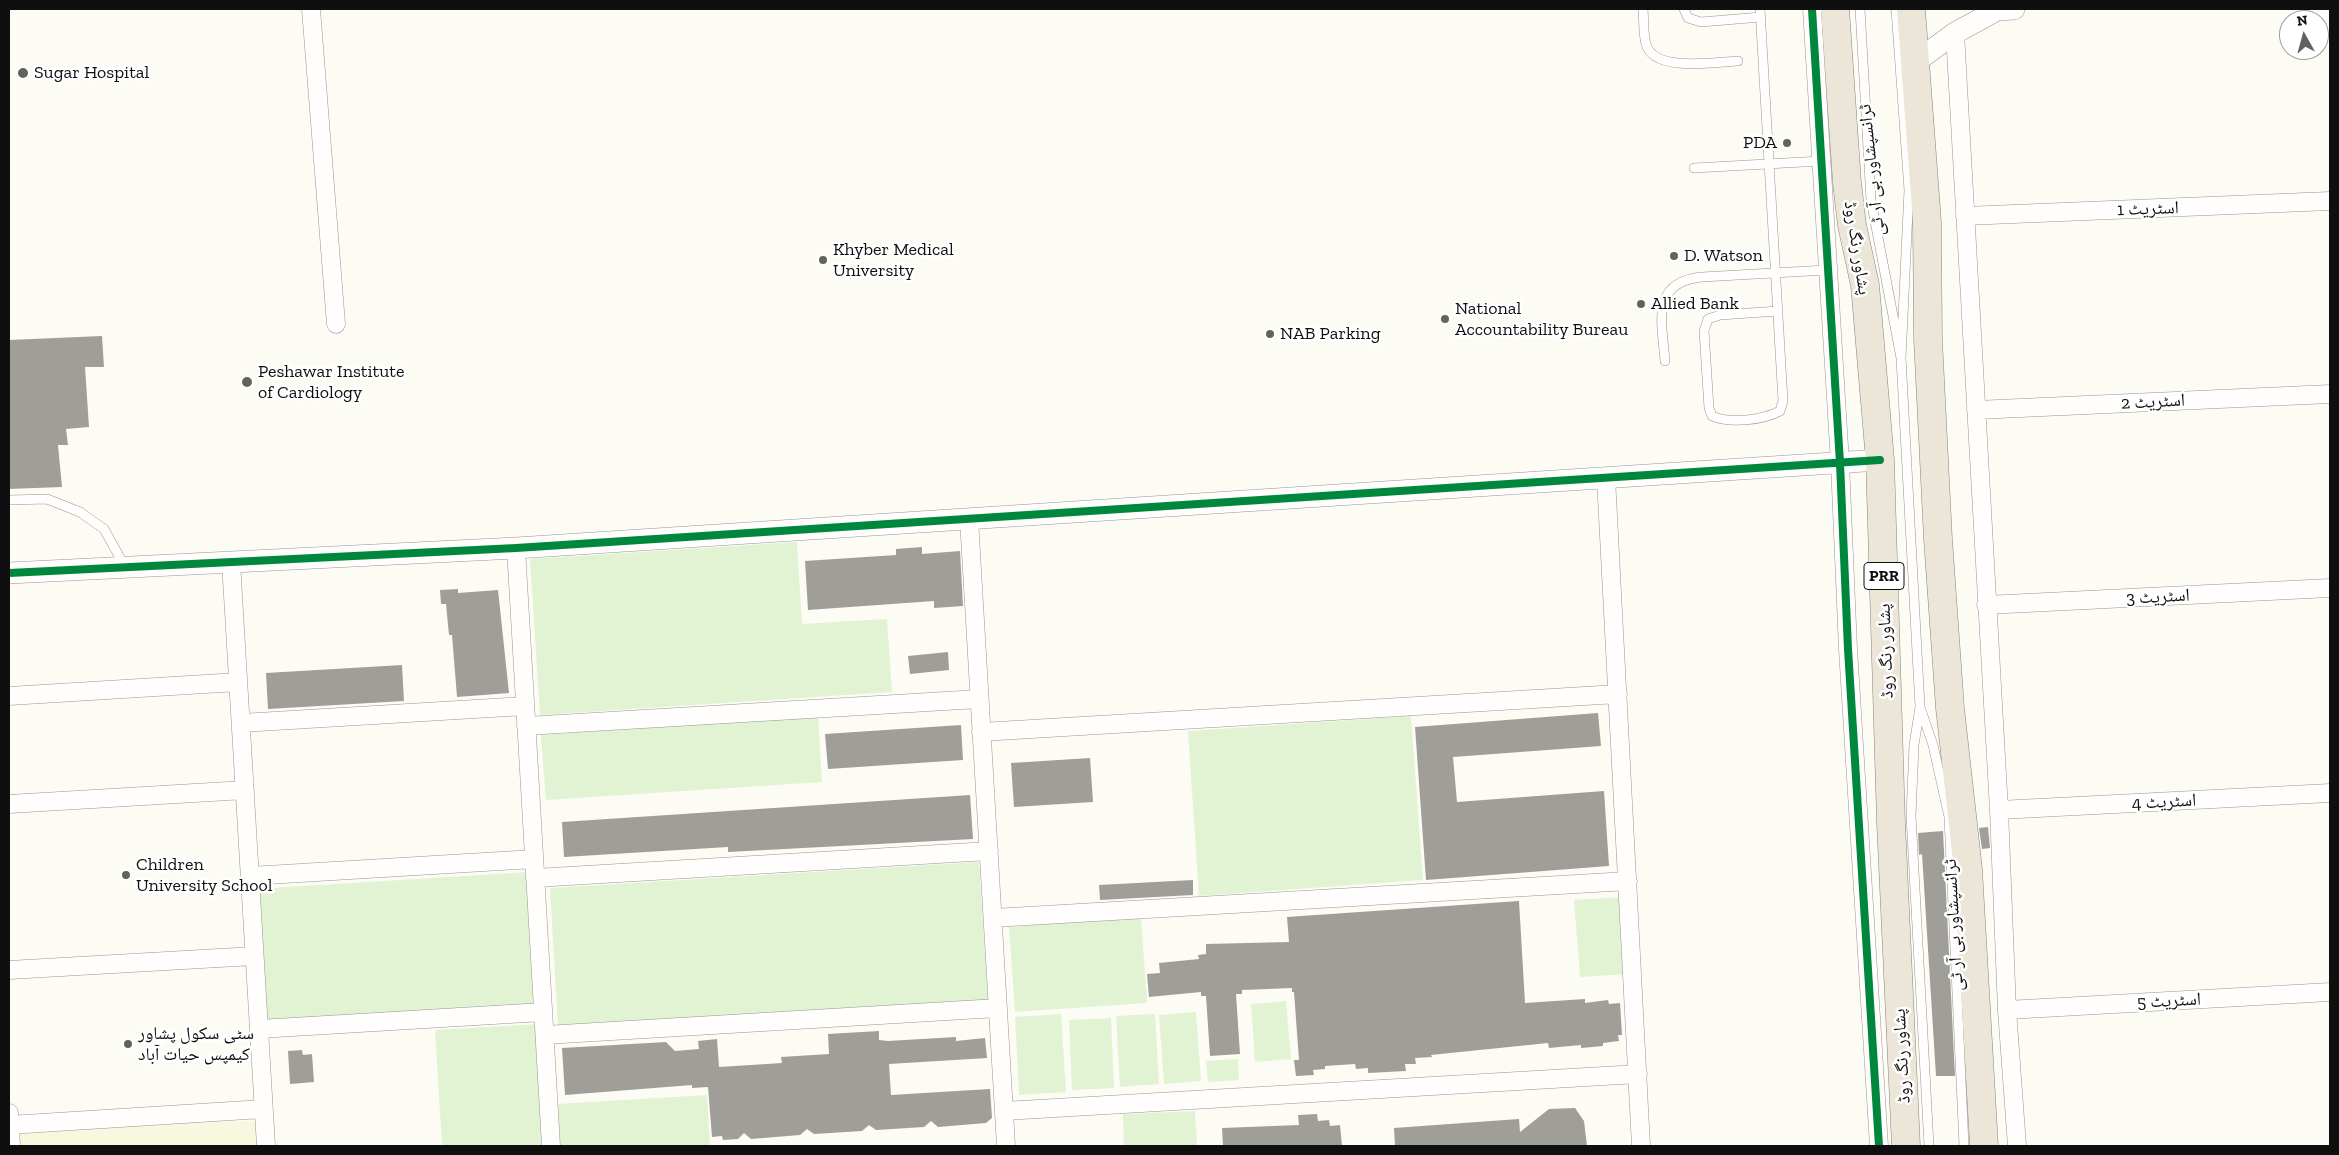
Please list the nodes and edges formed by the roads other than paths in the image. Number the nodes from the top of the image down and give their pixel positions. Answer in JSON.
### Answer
{"nodes":[{"id":1,"x":311,"y":9,"type":"edge"},
{"id":2,"x":1643,"y":9,"type":"edge"},
{"id":3,"x":1684,"y":9,"type":"edge"},
{"id":4,"x":1812,"y":9,"type":"edge"},
{"id":5,"x":1835,"y":9,"type":"edge"},
{"id":6,"x":1860,"y":9,"type":"edge"},
{"id":7,"x":1896,"y":9,"type":"edge"},
{"id":8,"x":1911,"y":9,"type":"edge"},
{"id":9,"x":2005,"y":9,"type":"edge"},
{"id":10,"x":1760,"y":13,"type":"edge"},
{"id":11,"x":1955,"y":34,"type":"junction"},
{"id":12,"x":1738,"y":61,"type":"dead end"},
{"id":13,"x":1914,"y":63,"type":"junction"},
{"id":14,"x":1821,"y":161,"type":"junction"},
{"id":15,"x":1770,"y":164,"type":"junction"},
{"id":16,"x":1694,"y":168,"type":"dead end"},
{"id":17,"x":2330,"y":201,"type":"edge"},
{"id":18,"x":1965,"y":216,"type":"junction"},
{"id":19,"x":1827,"y":270,"type":"junction"},
{"id":20,"x":1775,"y":272,"type":"junction"},
{"id":21,"x":1778,"y":311,"type":"junction"},
{"id":22,"x":336,"y":324,"type":"dead end"},
{"id":23,"x":1901,"y":358,"type":"junction"},
{"id":24,"x":1664,"y":361,"type":"dead end"},
{"id":25,"x":2330,"y":394,"type":"edge"},
{"id":26,"x":1976,"y":410,"type":"junction"},
{"id":27,"x":1880,"y":460,"type":"junction"},
{"id":28,"x":1840,"y":463,"type":"junction"},
{"id":29,"x":1606,"y":478,"type":"junction"},
{"id":30,"x":9,"y":500,"type":"edge"},
{"id":31,"x":969,"y":519,"type":"junction"},
{"id":32,"x":516,"y":548,"type":"junction"},
{"id":33,"x":231,"y":562,"type":"junction"},
{"id":34,"x":125,"y":567,"type":"junction"},
{"id":35,"x":9,"y":573,"type":"edge"},
{"id":36,"x":2330,"y":588,"type":"edge"},
{"id":37,"x":1986,"y":605,"type":"junction"},
{"id":38,"x":238,"y":682,"type":"junction"},
{"id":39,"x":1618,"y":694,"type":"junction"},
{"id":40,"x":9,"y":696,"type":"edge"},
{"id":41,"x":979,"y":699,"type":"junction"},
{"id":42,"x":525,"y":706,"type":"junction"},
{"id":43,"x":1920,"y":707,"type":"junction"},
{"id":44,"x":241,"y":723,"type":"junction"},
{"id":45,"x":526,"y":726,"type":"junction"},
{"id":46,"x":981,"y":732,"type":"junction"},
{"id":47,"x":245,"y":790,"type":"junction"},
{"id":48,"x":2330,"y":793,"type":"edge"},
{"id":49,"x":9,"y":804,"type":"edge"},
{"id":50,"x":1999,"y":810,"type":"junction"},
{"id":51,"x":988,"y":851,"type":"junction"},
{"id":52,"x":534,"y":859,"type":"junction"},
{"id":53,"x":250,"y":876,"type":"junction"},
{"id":54,"x":535,"y":878,"type":"junction"},
{"id":55,"x":1628,"y":881,"type":"junction"},
{"id":56,"x":993,"y":918,"type":"junction"},
{"id":57,"x":254,"y":956,"type":"junction"},
{"id":58,"x":9,"y":970,"type":"edge"},
{"id":59,"x":2330,"y":992,"type":"edge"},
{"id":60,"x":998,"y":1008,"type":"junction"},
{"id":61,"x":2007,"y":1010,"type":"junction"},
{"id":62,"x":543,"y":1012,"type":"junction"},
{"id":63,"x":259,"y":1029,"type":"junction"},
{"id":64,"x":545,"y":1035,"type":"junction"},
{"id":65,"x":1638,"y":1074,"type":"junction"},
{"id":66,"x":263,"y":1109,"type":"junction"},
{"id":67,"x":1004,"y":1111,"type":"junction"},
{"id":68,"x":9,"y":1113,"type":"edge"},
{"id":69,"x":9,"y":1125,"type":"edge"},
{"id":70,"x":11,"y":1146,"type":"edge"},
{"id":71,"x":266,"y":1146,"type":"edge"},
{"id":72,"x":551,"y":1146,"type":"edge"},
{"id":73,"x":1006,"y":1146,"type":"edge"},
{"id":74,"x":1641,"y":1146,"type":"edge"},
{"id":75,"x":1879,"y":1146,"type":"edge"},
{"id":76,"x":1906,"y":1146,"type":"edge"},
{"id":77,"x":1930,"y":1146,"type":"edge"},
{"id":78,"x":1964,"y":1146,"type":"edge"},
{"id":79,"x":1984,"y":1146,"type":"edge"},
{"id":80,"x":2017,"y":1146,"type":"edge"}],
"edges":[{"from":1,"to":22,"type":"street"},
{"from":2,"to":12,"type":"lane"},
{"from":3,"to":10,"type":"lane"},
{"from":4,"to":14,"type":"street"},
{"from":5,"to":27,"type":"highway","name":"پشاور رنگ روڈ","number":"PRR"},
{"from":6,"to":23,"type":"lane","name":"ٹرانسپشاور بی آر ٹی"},
{"from":7,"to":23,"type":"lane","name":"ٹرانسپشاور بی آر ٹی"},
{"from":8,"to":13,"type":"highway"},
{"from":9,"to":11,"type":"street"},
{"from":10,"to":15,"type":"lane"},
{"from":11,"to":13,"type":"street"},
{"from":11,"to":18,"type":"street"},
{"from":13,"to":79,"type":"highway"},
{"from":14,"to":15,"type":"lane"},
{"from":14,"to":19,"type":"street"},
{"from":15,"to":16,"type":"lane"},
{"from":15,"to":20,"type":"lane"},
{"from":17,"to":18,"type":"street","name":"اسٹریٹ 1"},
{"from":18,"to":26,"type":"street"},
{"from":19,"to":20,"type":"lane"},
{"from":19,"to":28,"type":"street"},
{"from":20,"to":21,"type":"lane"},
{"from":20,"to":24,"type":"lane"},
{"from":21,"to":21,"type":"lane"},
{"from":23,"to":43,"type":"lane","name":"ٹرانسپشاور بی آر ٹی"},
{"from":25,"to":26,"type":"street","name":"اسٹریٹ 2"},
{"from":26,"to":37,"type":"street"},
{"from":27,"to":28,"type":"street"},
{"from":27,"to":76,"type":"highway","name":"پشاور رنگ روڈ","number":"PRR"},
{"from":28,"to":29,"type":"street"},
{"from":28,"to":75,"type":"street"},
{"from":29,"to":31,"type":"street"},
{"from":29,"to":39,"type":"street"},
{"from":30,"to":34,"type":"lane"},
{"from":31,"to":32,"type":"street"},
{"from":31,"to":41,"type":"street"},
{"from":32,"to":33,"type":"street"},
{"from":32,"to":42,"type":"street"},
{"from":33,"to":34,"type":"street"},
{"from":33,"to":38,"type":"street"},
{"from":34,"to":35,"type":"street"},
{"from":36,"to":37,"type":"street","name":"اسٹریٹ 3"},
{"from":37,"to":50,"type":"street"},
{"from":38,"to":40,"type":"street"},
{"from":38,"to":44,"type":"street"},
{"from":39,"to":46,"type":"street"},
{"from":39,"to":55,"type":"street"},
{"from":41,"to":45,"type":"street"},
{"from":41,"to":46,"type":"street"},
{"from":42,"to":44,"type":"street"},
{"from":42,"to":45,"type":"street"},
{"from":43,"to":77,"type":"lane","name":"ٹرانسپشاور بی آر ٹی"},
{"from":43,"to":78,"type":"lane","name":"ٹرانسپشاور بی آر ٹی"},
{"from":44,"to":47,"type":"street"},
{"from":45,"to":52,"type":"street"},
{"from":46,"to":51,"type":"street"},
{"from":47,"to":49,"type":"street"},
{"from":47,"to":53,"type":"street"},
{"from":48,"to":50,"type":"street","name":"اسٹریٹ 4"},
{"from":50,"to":61,"type":"street"},
{"from":51,"to":54,"type":"street"},
{"from":51,"to":56,"type":"street"},
{"from":52,"to":53,"type":"street"},
{"from":52,"to":54,"type":"street"},
{"from":53,"to":57,"type":"street"},
{"from":54,"to":62,"type":"street"},
{"from":55,"to":56,"type":"street"},
{"from":55,"to":65,"type":"street"},
{"from":56,"to":60,"type":"street"},
{"from":57,"to":58,"type":"street"},
{"from":57,"to":63,"type":"street"},
{"from":59,"to":61,"type":"street","name":"اسٹریٹ 5"},
{"from":60,"to":64,"type":"street"},
{"from":60,"to":67,"type":"street"},
{"from":61,"to":80,"type":"street"},
{"from":62,"to":63,"type":"street"},
{"from":62,"to":64,"type":"street"},
{"from":63,"to":66,"type":"street"},
{"from":64,"to":72,"type":"street"},
{"from":65,"to":67,"type":"street"},
{"from":65,"to":74,"type":"street"},
{"from":66,"to":69,"type":"street"},
{"from":66,"to":71,"type":"street"},
{"from":67,"to":73,"type":"street"},
{"from":68,"to":69,"type":"street"},
{"from":69,"to":70,"type":"street"}]}
